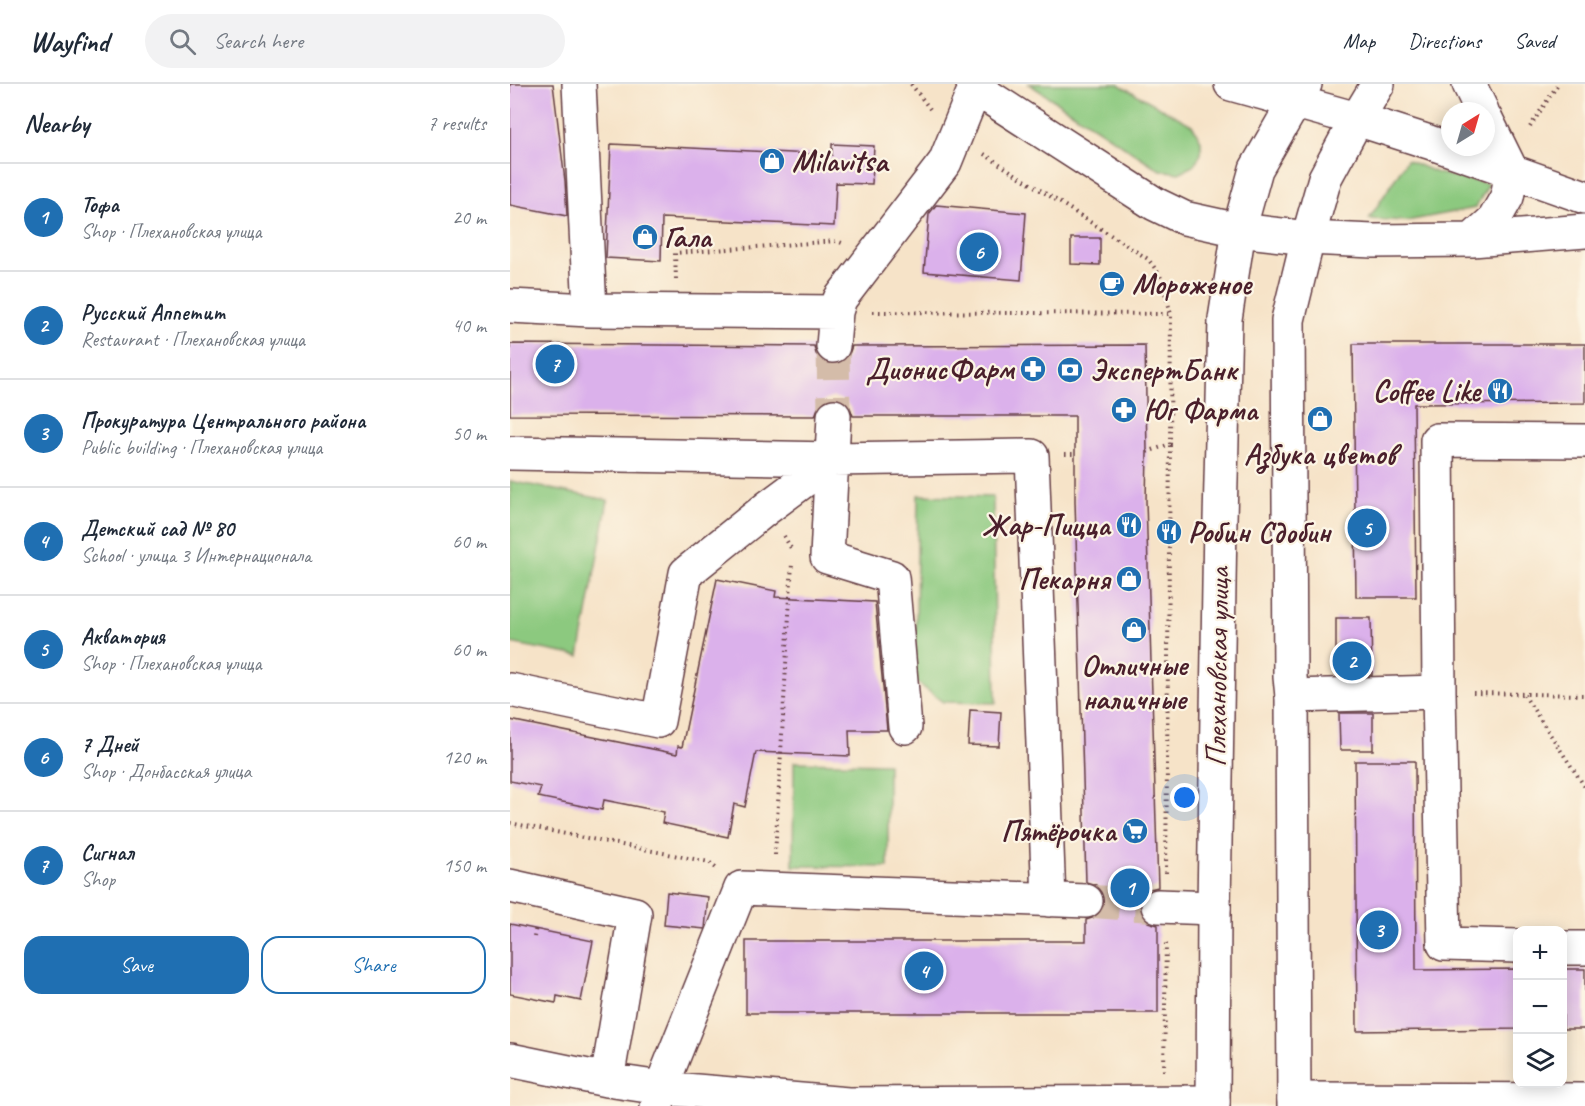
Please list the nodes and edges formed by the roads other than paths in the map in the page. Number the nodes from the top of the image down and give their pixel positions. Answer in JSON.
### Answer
{"nodes":[{"id":1,"x":579,"y":84,"type":"edge"},
{"id":2,"x":1231,"y":84,"type":"edge"},
{"id":3,"x":1378,"y":84,"type":"edge"},
{"id":4,"x":1469,"y":84,"type":"edge"},
{"id":5,"x":974,"y":85,"type":"edge"},
{"id":6,"x":1300,"y":92,"type":"edge"},
{"id":7,"x":1478,"y":102,"type":"edge"},
{"id":8,"x":1357,"y":118,"type":"junction"},
{"id":9,"x":1495,"y":137,"type":"edge"},
{"id":10,"x":1512,"y":172,"type":"junction"},
{"id":11,"x":1585,"y":197,"type":"edge"},
{"id":12,"x":1239,"y":230,"type":"junction"},
{"id":13,"x":1585,"y":231,"type":"edge"},
{"id":14,"x":1308,"y":238,"type":"junction"},
{"id":15,"x":1472,"y":240,"type":"junction"},
{"id":16,"x":510,"y":306,"type":"edge"},
{"id":17,"x":590,"y":310,"type":"junction"},
{"id":18,"x":836,"y":312,"type":"junction"},
{"id":19,"x":833,"y":346,"type":"tunnel mouth"},
{"id":20,"x":834,"y":416,"type":"tunnel mouth"},
{"id":21,"x":1585,"y":441,"type":"edge"},
{"id":22,"x":510,"y":453,"type":"edge"},
{"id":23,"x":833,"y":459,"type":"junction"},
{"id":24,"x":510,"y":690,"type":"edge"},
{"id":25,"x":1439,"y":692,"type":"junction"},
{"id":26,"x":1292,"y":696,"type":"junction"},
{"id":27,"x":905,"y":727,"type":"dead end"},
{"id":28,"x":510,"y":886,"type":"edge"},
{"id":29,"x":1049,"y":900,"type":"junction"},
{"id":30,"x":1086,"y":902,"type":"tunnel mouth"},
{"id":31,"x":1162,"y":906,"type":"tunnel mouth"},
{"id":32,"x":1214,"y":908,"type":"junction"},
{"id":33,"x":1513,"y":946,"type":"edge"},
{"id":34,"x":1567,"y":948,"type":"edge"},
{"id":35,"x":1585,"y":948,"type":"edge"},
{"id":36,"x":510,"y":1060,"type":"edge"},
{"id":37,"x":607,"y":1080,"type":"junction"},
{"id":38,"x":659,"y":1097,"type":"edge"},
{"id":39,"x":1585,"y":1100,"type":"edge"},
{"id":40,"x":1294,"y":1102,"type":"edge"},
{"id":41,"x":1213,"y":1104,"type":"edge"},
{"id":42,"x":848,"y":1105,"type":"edge"}],
"edges":[{"from":1,"to":17,"type":"street"},
{"from":2,"to":6,"type":"street"},
{"from":3,"to":8,"type":"street"},
{"from":4,"to":7,"type":"street"},
{"from":5,"to":12,"type":"street"},
{"from":5,"to":18,"type":"street"},
{"from":6,"to":8,"type":"street"},
{"from":6,"to":12,"type":"street","name":"Плехановская улица"},
{"from":8,"to":10,"type":"street"},
{"from":8,"to":14,"type":"street"},
{"from":9,"to":10,"type":"street"},
{"from":10,"to":11,"type":"street"},
{"from":10,"to":15,"type":"street"},
{"from":12,"to":14,"type":"street"},
{"from":12,"to":32,"type":"street","name":"Плехановская улица"},
{"from":13,"to":15,"type":"street"},
{"from":14,"to":15,"type":"street"},
{"from":14,"to":26,"type":"street"},
{"from":16,"to":17,"type":"street"},
{"from":17,"to":18,"type":"street"},
{"from":18,"to":19,"type":"street"},
{"from":20,"to":23,"type":"street"},
{"from":21,"to":25,"type":"street"},
{"from":22,"to":23,"type":"street"},
{"from":23,"to":24,"type":"street"},
{"from":23,"to":27,"type":"street"},
{"from":23,"to":29,"type":"street"},
{"from":25,"to":26,"type":"street"},
{"from":25,"to":33,"type":"street"},
{"from":26,"to":40,"type":"street"},
{"from":28,"to":37,"type":"street"},
{"from":29,"to":30,"type":"street"},
{"from":29,"to":38,"type":"street"},
{"from":31,"to":32,"type":"street"},
{"from":32,"to":41,"type":"street","name":"Плехановская улица"},
{"from":34,"to":35,"type":"street"},
{"from":36,"to":37,"type":"street"},
{"from":37,"to":38,"type":"street"},
{"from":38,"to":42,"type":"street"},
{"from":39,"to":40,"type":"street"},
{"from":41,"to":42,"type":"street"}]}
